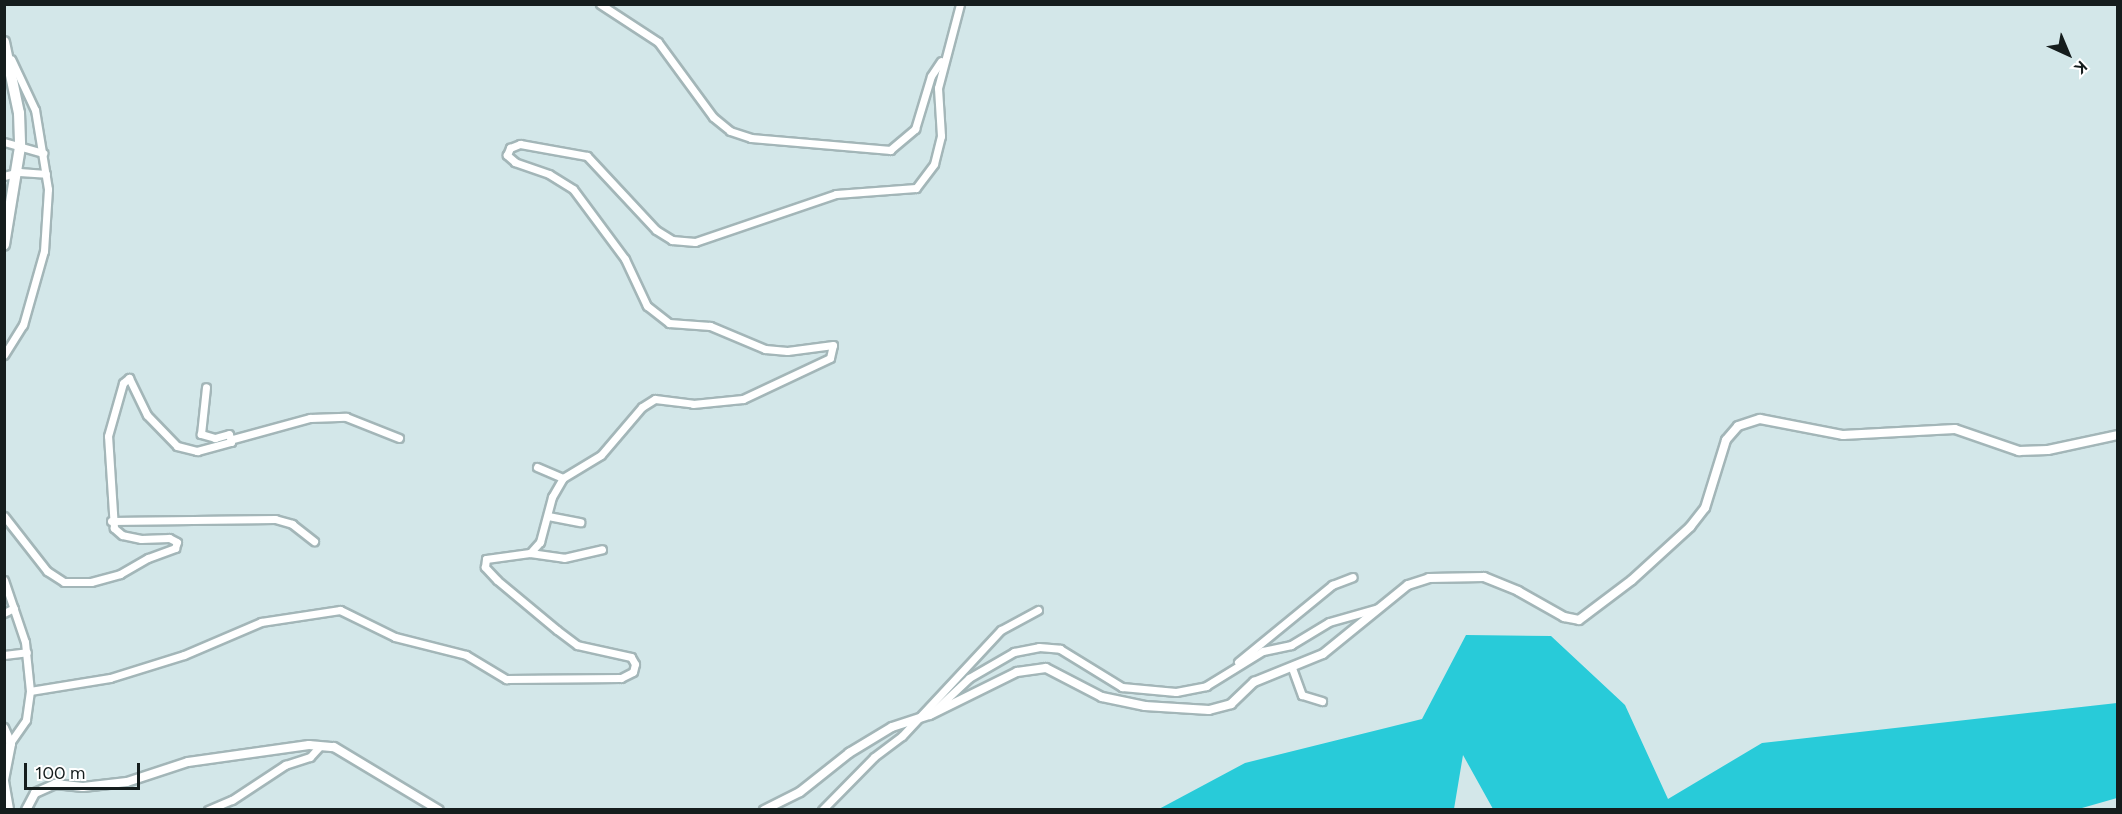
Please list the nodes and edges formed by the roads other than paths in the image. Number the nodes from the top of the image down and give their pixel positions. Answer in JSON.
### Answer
{"nodes":[{"id":1,"x":600,"y":4,"type":"edge"},
{"id":2,"x":960,"y":4,"type":"edge"},
{"id":3,"x":6,"y":46,"type":"edge"},
{"id":4,"x":943,"y":59,"type":"junction"},
{"id":5,"x":4,"y":142,"type":"edge"},
{"id":6,"x":21,"y":147,"type":"junction"},
{"id":7,"x":43,"y":153,"type":"junction"},
{"id":8,"x":19,"y":172,"type":"junction"},
{"id":9,"x":46,"y":174,"type":"junction"},
{"id":10,"x":4,"y":176,"type":"edge"},
{"id":11,"x":4,"y":245,"type":"edge"},
{"id":12,"x":4,"y":355,"type":"edge"},
{"id":13,"x":206,"y":387,"type":"dead end"},
{"id":14,"x":2118,"y":435,"type":"edge"},
{"id":15,"x":399,"y":438,"type":"dead end"},
{"id":16,"x":233,"y":439,"type":"junction"},
{"id":17,"x":537,"y":467,"type":"dead end"},
{"id":18,"x":563,"y":478,"type":"junction"},
{"id":19,"x":4,"y":516,"type":"edge"},
{"id":20,"x":548,"y":516,"type":"junction"},
{"id":21,"x":111,"y":521,"type":"junction"},
{"id":22,"x":580,"y":522,"type":"dead end"},
{"id":23,"x":314,"y":541,"type":"dead end"},
{"id":24,"x":602,"y":549,"type":"dead end"},
{"id":25,"x":530,"y":554,"type":"junction"},
{"id":26,"x":1353,"y":577,"type":"dead end"},
{"id":27,"x":4,"y":580,"type":"edge"},
{"id":28,"x":1380,"y":607,"type":"junction"},
{"id":29,"x":14,"y":608,"type":"junction"},
{"id":30,"x":1038,"y":610,"type":"dead end"},
{"id":31,"x":4,"y":613,"type":"edge"},
{"id":32,"x":27,"y":652,"type":"junction"},
{"id":33,"x":4,"y":655,"type":"edge"},
{"id":34,"x":1235,"y":666,"type":"junction"},
{"id":35,"x":1292,"y":668,"type":"junction"},
{"id":36,"x":30,"y":691,"type":"junction"},
{"id":37,"x":1322,"y":701,"type":"dead end"},
{"id":38,"x":930,"y":715,"type":"junction"},
{"id":39,"x":916,"y":719,"type":"junction"},
{"id":40,"x":4,"y":728,"type":"edge"},
{"id":41,"x":11,"y":744,"type":"junction"},
{"id":42,"x":320,"y":746,"type":"junction"},
{"id":43,"x":4,"y":752,"type":"edge"},
{"id":44,"x":4,"y":781,"type":"edge"},
{"id":45,"x":9,"y":810,"type":"edge"},
{"id":46,"x":26,"y":810,"type":"edge"},
{"id":47,"x":208,"y":810,"type":"edge"},
{"id":48,"x":439,"y":810,"type":"edge"},
{"id":49,"x":764,"y":810,"type":"edge"},
{"id":50,"x":822,"y":810,"type":"edge"}],
"edges":[{"from":1,"to":4,"type":"street"},
{"from":2,"to":4,"type":"street"},
{"from":3,"to":6,"type":"highway"},
{"from":3,"to":7,"type":"street"},
{"from":4,"to":18,"type":"street"},
{"from":5,"to":6,"type":"street"},
{"from":6,"to":7,"type":"street"},
{"from":6,"to":8,"type":"highway"},
{"from":7,"to":9,"type":"street"},
{"from":8,"to":9,"type":"street"},
{"from":8,"to":10,"type":"street"},
{"from":8,"to":11,"type":"highway"},
{"from":9,"to":12,"type":"street"},
{"from":13,"to":16,"type":"street"},
{"from":14,"to":28,"type":"street"},
{"from":15,"to":16,"type":"street"},
{"from":16,"to":21,"type":"street"},
{"from":17,"to":18,"type":"street"},
{"from":18,"to":20,"type":"street"},
{"from":19,"to":21,"type":"street"},
{"from":20,"to":22,"type":"street"},
{"from":20,"to":25,"type":"street"},
{"from":21,"to":23,"type":"street"},
{"from":24,"to":25,"type":"street"},
{"from":25,"to":36,"type":"street"},
{"from":26,"to":34,"type":"street"},
{"from":27,"to":29,"type":"street"},
{"from":28,"to":34,"type":"street"},
{"from":28,"to":35,"type":"street"},
{"from":29,"to":31,"type":"street"},
{"from":29,"to":32,"type":"street"},
{"from":30,"to":39,"type":"street"},
{"from":32,"to":33,"type":"street"},
{"from":32,"to":36,"type":"street"},
{"from":34,"to":38,"type":"street"},
{"from":35,"to":37,"type":"street"},
{"from":35,"to":38,"type":"street"},
{"from":36,"to":41,"type":"street"},
{"from":38,"to":39,"type":"street"},
{"from":39,"to":49,"type":"street"},
{"from":39,"to":50,"type":"street"},
{"from":40,"to":41,"type":"street"},
{"from":41,"to":43,"type":"street"},
{"from":41,"to":44,"type":"street"},
{"from":42,"to":46,"type":"street"},
{"from":42,"to":47,"type":"street"},
{"from":42,"to":48,"type":"street"},
{"from":44,"to":45,"type":"street"}]}
